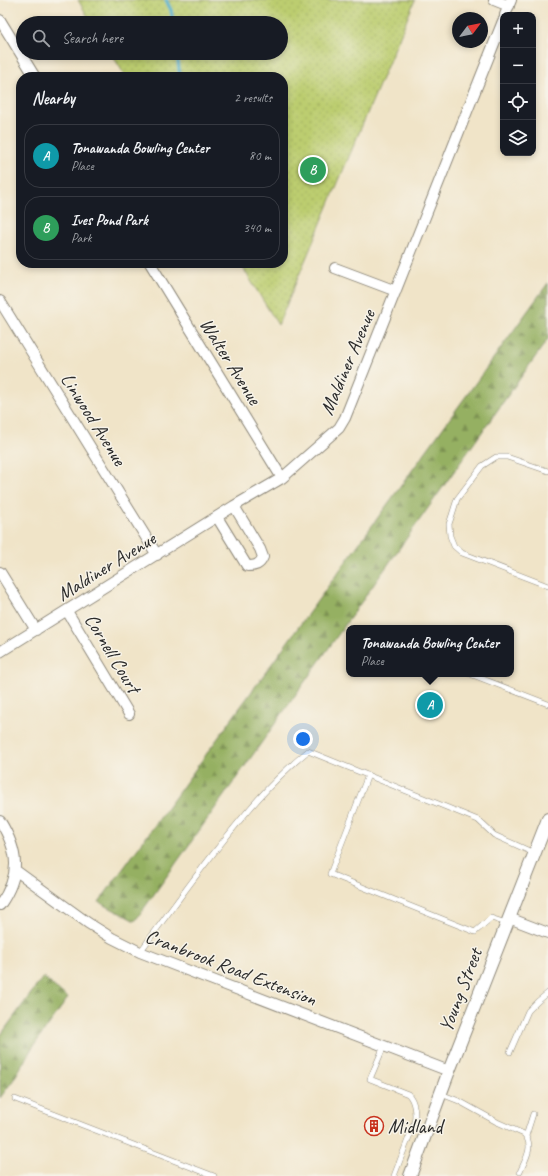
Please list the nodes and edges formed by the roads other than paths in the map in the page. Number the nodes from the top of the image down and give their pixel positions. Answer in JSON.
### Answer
{"nodes":[{"id":1,"x":494,"y":0,"type":"edge"},
{"id":2,"x":508,"y":7,"type":"edge"},
{"id":3,"x":0,"y":20,"type":"edge"},
{"id":4,"x":500,"y":29,"type":"edge"},
{"id":5,"x":16,"y":46,"type":"edge"},
{"id":6,"x":25,"y":60,"type":"edge"},
{"id":7,"x":32,"y":72,"type":"edge"},
{"id":8,"x":153,"y":268,"type":"edge"},
{"id":9,"x":335,"y":268,"type":"dead end"},
{"id":10,"x":396,"y":291,"type":"junction"},
{"id":11,"x":0,"y":301,"type":"edge"},
{"id":12,"x":548,"y":471,"type":"edge"},
{"id":13,"x":282,"y":478,"type":"junction"},
{"id":14,"x":234,"y":506,"type":"junction"},
{"id":15,"x":217,"y":517,"type":"junction"},
{"id":16,"x":157,"y":555,"type":"junction"},
{"id":17,"x":0,"y":572,"type":"edge"},
{"id":18,"x":548,"y":586,"type":"edge"},
{"id":19,"x":67,"y":611,"type":"junction"},
{"id":20,"x":36,"y":630,"type":"junction"},
{"id":21,"x":0,"y":652,"type":"edge"},
{"id":22,"x":478,"y":677,"type":"edge"},
{"id":23,"x":548,"y":704,"type":"edge"},
{"id":24,"x":129,"y":714,"type":"dead end"},
{"id":25,"x":368,"y":775,"type":"junction"},
{"id":26,"x":548,"y":819,"type":"edge"},
{"id":27,"x":0,"y":821,"type":"edge"},
{"id":28,"x":534,"y":853,"type":"junction"},
{"id":29,"x":15,"y":870,"type":"junction"},
{"id":30,"x":0,"y":905,"type":"edge"},
{"id":31,"x":508,"y":921,"type":"junction"},
{"id":32,"x":548,"y":933,"type":"edge"},
{"id":33,"x":140,"y":952,"type":"junction"},
{"id":34,"x":548,"y":993,"type":"edge"},
{"id":35,"x":384,"y":1046,"type":"junction"},
{"id":36,"x":510,"y":1052,"type":"dead end"},
{"id":37,"x":449,"y":1071,"type":"junction"},
{"id":38,"x":441,"y":1094,"type":"junction"},
{"id":39,"x":15,"y":1099,"type":"dead end"},
{"id":40,"x":534,"y":1114,"type":"dead end"},
{"id":41,"x":526,"y":1136,"type":"junction"},
{"id":42,"x":520,"y":1172,"type":"dead end"},
{"id":43,"x":214,"y":1176,"type":"edge"},
{"id":44,"x":394,"y":1176,"type":"edge"},
{"id":45,"x":410,"y":1176,"type":"edge"}],
"edges":[{"from":1,"to":2,"type":"street"},
{"from":3,"to":5,"type":"street"},
{"from":4,"to":10,"type":"street","name":"Maldiner Avenue"},
{"from":6,"to":7,"type":"street"},
{"from":8,"to":13,"type":"street","name":"Walter Avenue"},
{"from":9,"to":10,"type":"street"},
{"from":10,"to":13,"type":"street","name":"Maldiner Avenue"},
{"from":11,"to":16,"type":"street","name":"Linwood Avenue"},
{"from":12,"to":18,"type":"lane"},
{"from":13,"to":14,"type":"street","name":"Maldiner Avenue"},
{"from":14,"to":15,"type":"street","name":"Maldiner Avenue"},
{"from":14,"to":15,"type":"street"},
{"from":15,"to":16,"type":"street","name":"Maldiner Avenue"},
{"from":16,"to":19,"type":"street","name":"Maldiner Avenue"},
{"from":17,"to":20,"type":"street"},
{"from":19,"to":20,"type":"street","name":"Maldiner Avenue"},
{"from":19,"to":24,"type":"street","name":"Cornell Court"},
{"from":20,"to":21,"type":"street","name":"Maldiner Avenue"},
{"from":22,"to":23,"type":"lane"},
{"from":25,"to":28,"type":"lane"},
{"from":25,"to":31,"type":"lane"},
{"from":25,"to":33,"type":"lane"},
{"from":26,"to":28,"type":"street","name":"Young Street"},
{"from":27,"to":29,"type":"street"},
{"from":28,"to":31,"type":"street","name":"Young Street"},
{"from":29,"to":30,"type":"street"},
{"from":29,"to":33,"type":"street","name":"Cranbrook Road Extension"},
{"from":31,"to":32,"type":"street"},
{"from":31,"to":37,"type":"street","name":"Young Street"},
{"from":33,"to":35,"type":"street","name":"Cranbrook Road Extension"},
{"from":34,"to":36,"type":"lane"},
{"from":35,"to":37,"type":"street","name":"Cranbrook Road Extension"},
{"from":35,"to":44,"type":"lane"},
{"from":37,"to":38,"type":"street","name":"Young Street"},
{"from":38,"to":41,"type":"lane"},
{"from":38,"to":45,"type":"street","name":"Young Street"},
{"from":39,"to":43,"type":"lane"},
{"from":40,"to":41,"type":"lane"},
{"from":41,"to":42,"type":"lane"}]}
